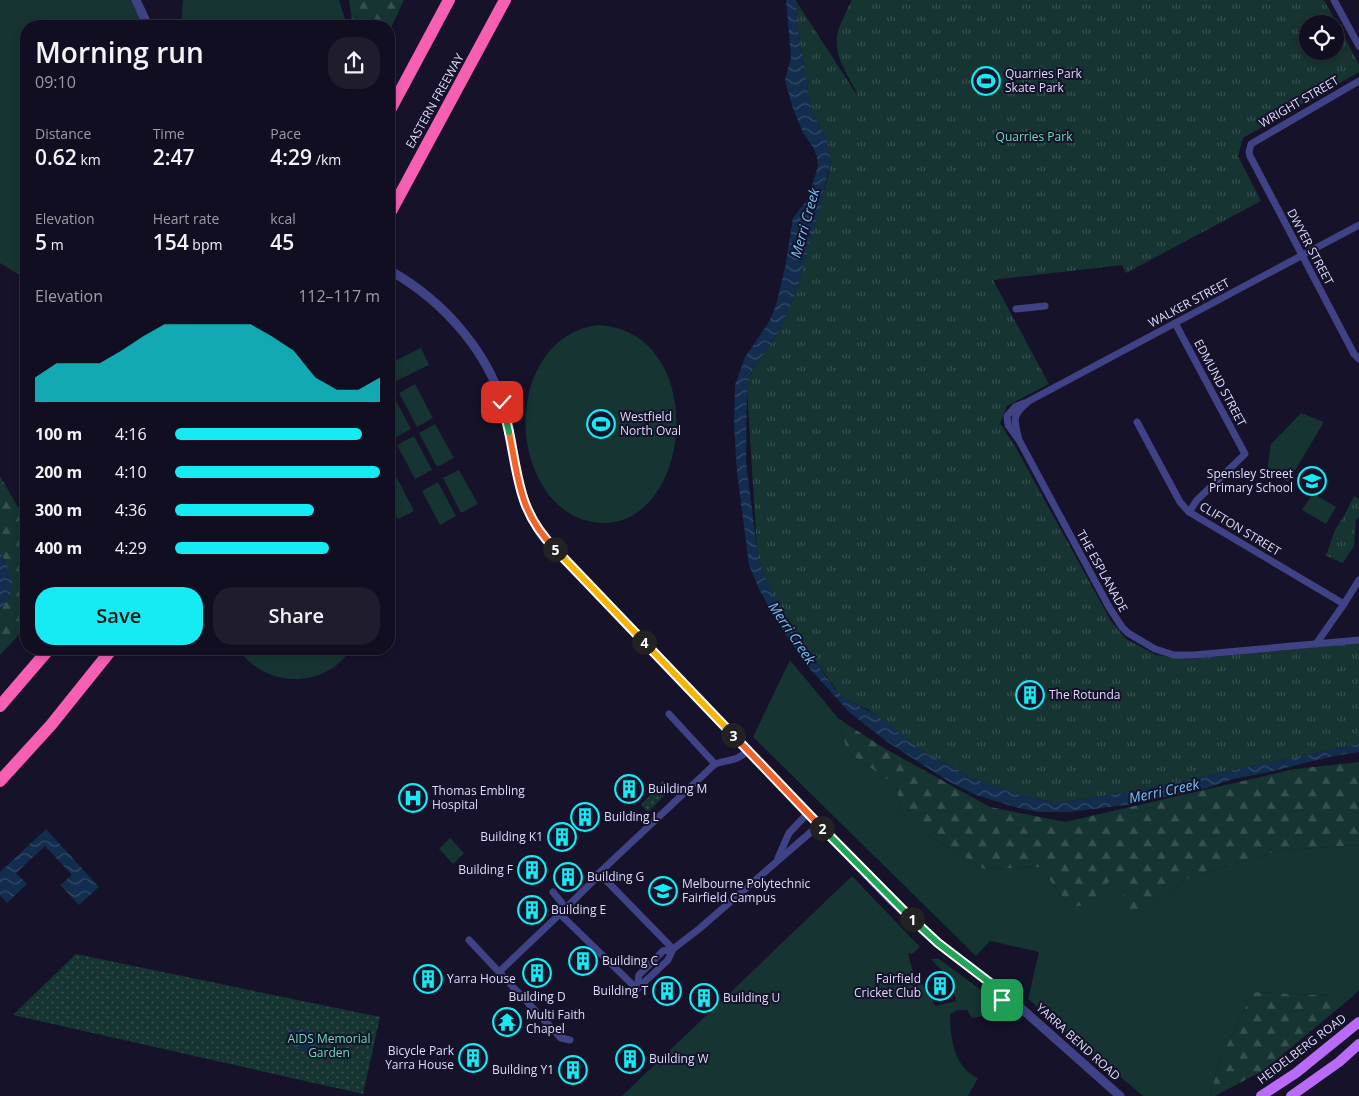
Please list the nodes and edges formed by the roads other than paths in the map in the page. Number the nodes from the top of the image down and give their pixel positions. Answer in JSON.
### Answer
{"nodes":[{"id":1,"x":136,"y":0,"type":"edge"},
{"id":2,"x":449,"y":0,"type":"edge"},
{"id":3,"x":505,"y":0,"type":"edge"},
{"id":4,"x":1334,"y":0,"type":"edge"},
{"id":5,"x":145,"y":20,"type":"edge"},
{"id":6,"x":1359,"y":46,"type":"edge"},
{"id":7,"x":1359,"y":81,"type":"edge"},
{"id":8,"x":395,"y":101,"type":"edge"},
{"id":9,"x":1251,"y":144,"type":"joint"},
{"id":10,"x":395,"y":204,"type":"edge"},
{"id":11,"x":1359,"y":225,"type":"edge"},
{"id":12,"x":1302,"y":256,"type":"junction"},
{"id":13,"x":395,"y":273,"type":"edge"},
{"id":14,"x":1045,"y":306,"type":"dead end"},
{"id":15,"x":1016,"y":309,"type":"dead end"},
{"id":16,"x":1175,"y":323,"type":"junction"},
{"id":17,"x":1359,"y":359,"type":"edge"},
{"id":18,"x":1011,"y":416,"type":"joint"},
{"id":19,"x":1137,"y":422,"type":"dead end"},
{"id":20,"x":1189,"y":512,"type":"junction"},
{"id":21,"x":1359,"y":580,"type":"edge"},
{"id":22,"x":1344,"y":604,"type":"junction"},
{"id":23,"x":1359,"y":640,"type":"edge"},
{"id":24,"x":1316,"y":644,"type":"junction"},
{"id":25,"x":43,"y":655,"type":"edge"},
{"id":26,"x":107,"y":655,"type":"edge"},
{"id":27,"x":0,"y":706,"type":"edge"},
{"id":28,"x":669,"y":714,"type":"dead end"},
{"id":29,"x":748,"y":750,"type":"junction"},
{"id":30,"x":715,"y":764,"type":"junction"},
{"id":31,"x":0,"y":781,"type":"edge"},
{"id":32,"x":808,"y":813,"type":"junction"},
{"id":33,"x":819,"y":825,"type":"junction"},
{"id":34,"x":777,"y":861,"type":"junction"},
{"id":35,"x":599,"y":873,"type":"junction"},
{"id":36,"x":553,"y":892,"type":"dead end"},
{"id":37,"x":562,"y":912,"type":"junction"},
{"id":38,"x":469,"y":940,"type":"dead end"},
{"id":39,"x":673,"y":949,"type":"junction"},
{"id":40,"x":499,"y":972,"type":"junction"},
{"id":41,"x":1006,"y":995,"type":"junction"},
{"id":42,"x":997,"y":1006,"type":"dead end"},
{"id":43,"x":1359,"y":1022,"type":"edge"},
{"id":44,"x":570,"y":1040,"type":"dead end"},
{"id":45,"x":1359,"y":1044,"type":"edge"},
{"id":46,"x":1120,"y":1096,"type":"edge"},
{"id":47,"x":1261,"y":1096,"type":"edge"},
{"id":48,"x":1291,"y":1096,"type":"edge"}],
"edges":[{"from":1,"to":5,"type":"street"},
{"from":2,"to":8,"type":"highway"},
{"from":3,"to":10,"type":"highway","name":"EASTERN FREEWAY"},
{"from":4,"to":6,"type":"street"},
{"from":7,"to":9,"type":"street","name":"WRIGHT STREET"},
{"from":9,"to":12,"type":"street","name":"DWYER STREET"},
{"from":11,"to":12,"type":"street","name":"WALKER STREET"},
{"from":12,"to":16,"type":"street","name":"WALKER STREET"},
{"from":12,"to":17,"type":"street","name":"DWYER STREET"},
{"from":13,"to":29,"type":"street","name":"YARRA BEND ROAD"},
{"from":14,"to":15,"type":"street"},
{"from":16,"to":18,"type":"street","name":"WALKER STREET"},
{"from":16,"to":20,"type":"street","name":"EDMUND STREET"},
{"from":18,"to":24,"type":"street","name":"THE ESPLANADE"},
{"from":19,"to":20,"type":"street","name":"CLIFTON STREET"},
{"from":20,"to":22,"type":"street","name":"CLIFTON STREET"},
{"from":21,"to":22,"type":"street"},
{"from":22,"to":24,"type":"street"},
{"from":23,"to":24,"type":"street","name":"THE ESPLANADE"},
{"from":25,"to":27,"type":"highway"},
{"from":26,"to":31,"type":"highway"},
{"from":28,"to":30,"type":"street"},
{"from":29,"to":30,"type":"street"},
{"from":29,"to":32,"type":"street","name":"YARRA BEND ROAD"},
{"from":30,"to":35,"type":"street"},
{"from":32,"to":33,"type":"street","name":"YARRA BEND ROAD"},
{"from":32,"to":34,"type":"street"},
{"from":33,"to":34,"type":"street"},
{"from":33,"to":41,"type":"street","name":"YARRA BEND ROAD"},
{"from":34,"to":39,"type":"street"},
{"from":35,"to":37,"type":"street"},
{"from":35,"to":39,"type":"street"},
{"from":36,"to":37,"type":"street"},
{"from":37,"to":39,"type":"street"},
{"from":37,"to":40,"type":"street"},
{"from":38,"to":40,"type":"street"},
{"from":40,"to":44,"type":"street"},
{"from":41,"to":42,"type":"street"},
{"from":41,"to":46,"type":"street","name":"YARRA BEND ROAD"},
{"from":43,"to":47,"type":"main road","name":"HEIDELBERG ROAD"},
{"from":45,"to":48,"type":"main road"}]}
